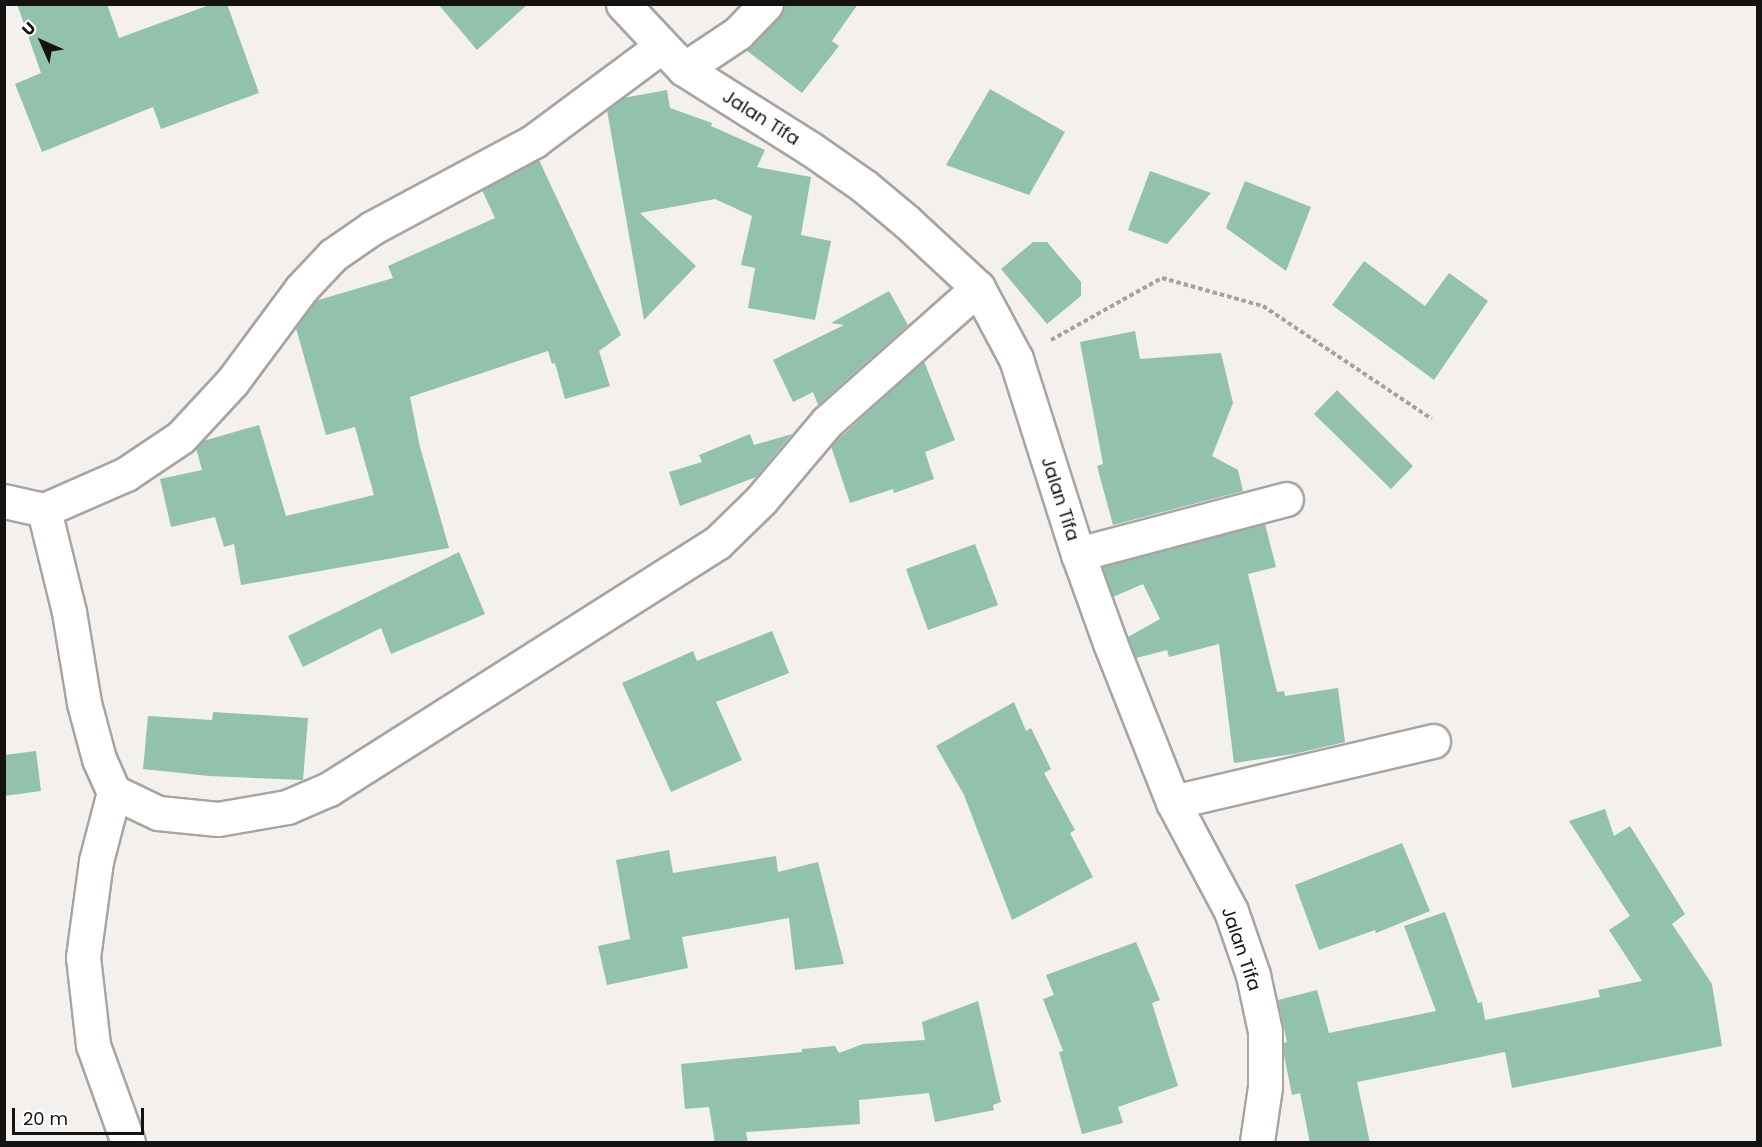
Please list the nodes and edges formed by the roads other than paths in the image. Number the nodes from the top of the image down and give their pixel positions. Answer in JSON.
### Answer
{"nodes":[{"id":1,"x":623,"y":4,"type":"edge"},
{"id":2,"x":766,"y":4,"type":"edge"},
{"id":3,"x":673,"y":57,"type":"junction"},
{"id":4,"x":978,"y":288,"type":"junction"},
{"id":5,"x":1286,"y":499,"type":"dead end"},
{"id":6,"x":4,"y":501,"type":"edge"},
{"id":7,"x":44,"y":510,"type":"junction"},
{"id":8,"x":1078,"y":554,"type":"junction"},
{"id":9,"x":1433,"y":741,"type":"dead end"},
{"id":10,"x":114,"y":792,"type":"junction"},
{"id":11,"x":1173,"y":802,"type":"junction"},
{"id":12,"x":128,"y":1143,"type":"edge"},
{"id":13,"x":1257,"y":1143,"type":"edge"}],
"edges":[{"from":1,"to":3,"type":"street","name":"Jalan Tifa"},
{"from":2,"to":3,"type":"street"},
{"from":3,"to":4,"type":"street","name":"Jalan Tifa"},
{"from":3,"to":7,"type":"street"},
{"from":4,"to":8,"type":"street","name":"Jalan Tifa"},
{"from":4,"to":10,"type":"street"},
{"from":5,"to":8,"type":"street"},
{"from":6,"to":7,"type":"street"},
{"from":7,"to":10,"type":"street"},
{"from":8,"to":11,"type":"street","name":"Jalan Tifa"},
{"from":9,"to":11,"type":"street"},
{"from":10,"to":12,"type":"street"},
{"from":11,"to":13,"type":"street","name":"Jalan Tifa"}]}
